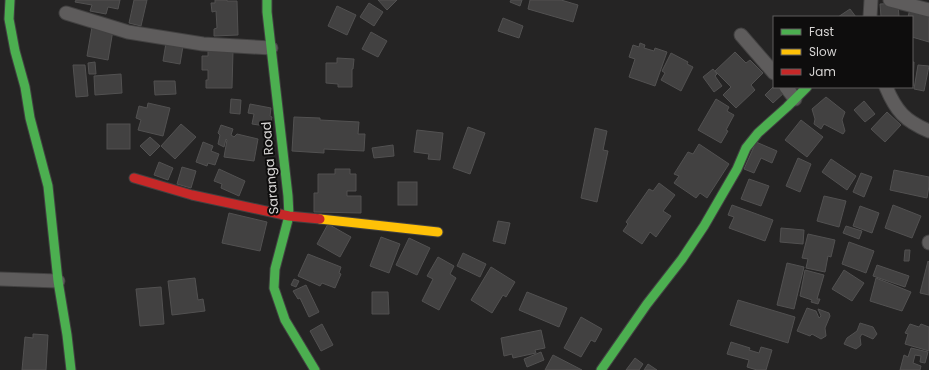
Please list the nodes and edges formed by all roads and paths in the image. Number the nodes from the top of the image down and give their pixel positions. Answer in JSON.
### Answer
{"nodes":[{"id":1,"x":10,"y":0,"type":"edge"},
{"id":2,"x":267,"y":0,"type":"edge"},
{"id":3,"x":871,"y":0,"type":"edge"},
{"id":4,"x":890,"y":0,"type":"edge"},
{"id":5,"x":929,"y":10,"type":"edge"},
{"id":6,"x":66,"y":13,"type":"dead end"},
{"id":7,"x":870,"y":16,"type":"edge"},
{"id":8,"x":741,"y":35,"type":"dead end"},
{"id":9,"x":271,"y":48,"type":"junction"},
{"id":10,"x":773,"y":72,"type":"edge"},
{"id":11,"x":787,"y":88,"type":"edge"},
{"id":12,"x":806,"y":88,"type":"edge"},
{"id":13,"x":886,"y":88,"type":"edge"},
{"id":14,"x":795,"y":98,"type":"junction"},
{"id":15,"x":929,"y":131,"type":"edge"},
{"id":16,"x":134,"y":178,"type":"dead end"},
{"id":17,"x":289,"y":216,"type":"junction"},
{"id":18,"x":438,"y":232,"type":"dead end"},
{"id":19,"x":0,"y":279,"type":"edge"},
{"id":20,"x":58,"y":281,"type":"junction"},
{"id":21,"x":71,"y":370,"type":"edge"},
{"id":22,"x":315,"y":370,"type":"edge"},
{"id":23,"x":601,"y":370,"type":"edge"}],
"edges":[{"from":1,"to":20,"type":"street"},
{"from":2,"to":9,"type":"street","name":"Saranga Road"},
{"from":3,"to":7,"type":"street"},
{"from":4,"to":5,"type":"street"},
{"from":6,"to":9,"type":"street"},
{"from":8,"to":10,"type":"street"},
{"from":9,"to":17,"type":"street","name":"Saranga Road"},
{"from":11,"to":14,"type":"street"},
{"from":12,"to":14,"type":"street"},
{"from":13,"to":15,"type":"street"},
{"from":14,"to":23,"type":"street"},
{"from":16,"to":17,"type":"street"},
{"from":17,"to":18,"type":"street"},
{"from":17,"to":22,"type":"street","name":"Saranga Road"},
{"from":19,"to":20,"type":"street"},
{"from":20,"to":21,"type":"street"}]}
